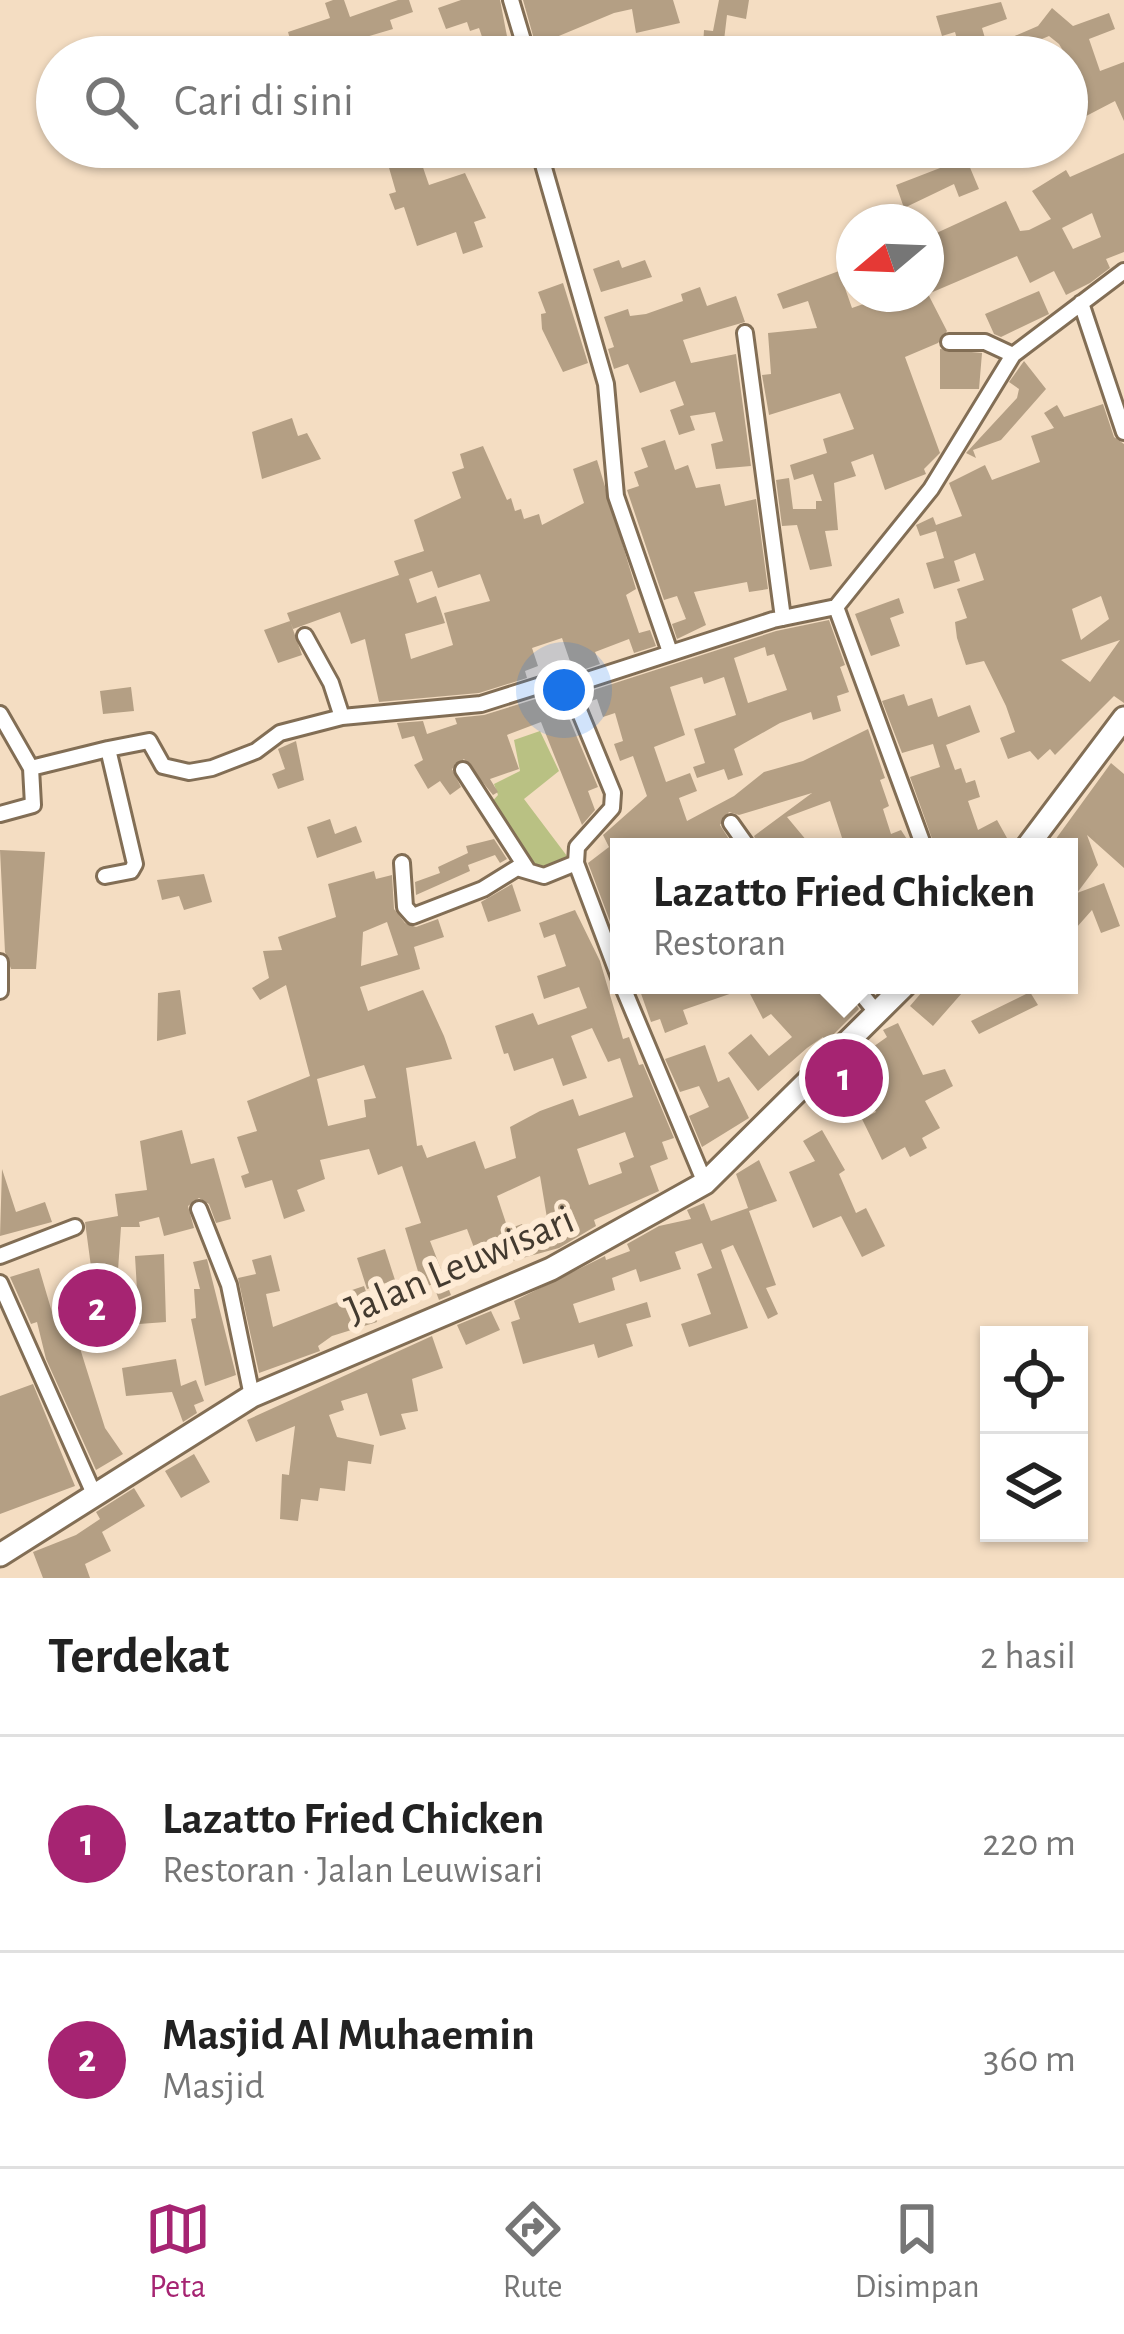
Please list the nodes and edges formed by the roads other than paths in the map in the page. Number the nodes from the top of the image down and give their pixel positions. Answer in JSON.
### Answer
{"nodes":[{"id":1,"x":511,"y":0,"type":"edge"},
{"id":2,"x":522,"y":36,"type":"edge"},
{"id":3,"x":544,"y":168,"type":"edge"},
{"id":4,"x":1124,"y":271,"type":"edge"},
{"id":5,"x":1081,"y":303,"type":"junction"},
{"id":6,"x":745,"y":333,"type":"dead end"},
{"id":7,"x":949,"y":342,"type":"dead end"},
{"id":8,"x":1013,"y":355,"type":"junction"},
{"id":9,"x":1124,"y":432,"type":"edge"},
{"id":10,"x":836,"y":607,"type":"junction"},
{"id":11,"x":783,"y":618,"type":"junction"},
{"id":12,"x":305,"y":636,"type":"dead end"},
{"id":13,"x":670,"y":652,"type":"junction"},
{"id":14,"x":569,"y":686,"type":"junction"},
{"id":15,"x":0,"y":714,"type":"edge"},
{"id":16,"x":341,"y":717,"type":"junction"},
{"id":17,"x":1124,"y":718,"type":"edge"},
{"id":18,"x":108,"y":749,"type":"junction"},
{"id":19,"x":31,"y":768,"type":"junction"},
{"id":20,"x":463,"y":770,"type":"dead end"},
{"id":21,"x":0,"y":814,"type":"edge"},
{"id":22,"x":731,"y":823,"type":"dead end"},
{"id":23,"x":742,"y":838,"type":"edge"},
{"id":24,"x":921,"y":838,"type":"edge"},
{"id":25,"x":1034,"y":838,"type":"edge"},
{"id":26,"x":402,"y":863,"type":"dead end"},
{"id":27,"x":576,"y":863,"type":"junction"},
{"id":28,"x":527,"y":869,"type":"junction"},
{"id":29,"x":106,"y":876,"type":"dead end"},
{"id":30,"x":610,"y":952,"type":"edge"},
{"id":31,"x":0,"y":962,"type":"edge"},
{"id":32,"x":0,"y":991,"type":"edge"},
{"id":33,"x":626,"y":994,"type":"edge"},
{"id":34,"x":862,"y":994,"type":"edge"},
{"id":35,"x":896,"y":994,"type":"edge"},
{"id":36,"x":878,"y":1013,"type":"junction"},
{"id":37,"x":705,"y":1183,"type":"junction"},
{"id":38,"x":199,"y":1209,"type":"dead end"},
{"id":39,"x":76,"y":1227,"type":"dead end"},
{"id":40,"x":0,"y":1256,"type":"edge"},
{"id":41,"x":0,"y":1283,"type":"edge"},
{"id":42,"x":252,"y":1396,"type":"junction"},
{"id":43,"x":94,"y":1494,"type":"junction"},
{"id":44,"x":0,"y":1555,"type":"edge"}],
"edges":[{"from":1,"to":2,"type":"street"},
{"from":3,"to":13,"type":"street"},
{"from":4,"to":5,"type":"street"},
{"from":5,"to":8,"type":"street"},
{"from":5,"to":9,"type":"street"},
{"from":6,"to":11,"type":"street"},
{"from":7,"to":8,"type":"street"},
{"from":8,"to":10,"type":"street"},
{"from":10,"to":11,"type":"street"},
{"from":10,"to":24,"type":"street"},
{"from":11,"to":13,"type":"street"},
{"from":12,"to":16,"type":"street"},
{"from":13,"to":14,"type":"street"},
{"from":14,"to":16,"type":"street"},
{"from":14,"to":27,"type":"street"},
{"from":15,"to":19,"type":"street"},
{"from":16,"to":18,"type":"street"},
{"from":17,"to":25,"type":"main road"},
{"from":18,"to":19,"type":"street"},
{"from":18,"to":29,"type":"street"},
{"from":19,"to":21,"type":"street"},
{"from":20,"to":28,"type":"street"},
{"from":22,"to":23,"type":"street"},
{"from":26,"to":28,"type":"street"},
{"from":27,"to":28,"type":"street"},
{"from":27,"to":30,"type":"street"},
{"from":31,"to":32,"type":"street"},
{"from":33,"to":37,"type":"street"},
{"from":34,"to":36,"type":"street"},
{"from":35,"to":36,"type":"main road","name":"Jalan Leuwisari"},
{"from":36,"to":37,"type":"main road","name":"Jalan Leuwisari"},
{"from":37,"to":42,"type":"main road","name":"Jalan Leuwisari"},
{"from":38,"to":42,"type":"street"},
{"from":39,"to":40,"type":"street"},
{"from":41,"to":43,"type":"street"},
{"from":42,"to":43,"type":"main road","name":"Jalan Leuwisari"},
{"from":43,"to":44,"type":"main road","name":"Jalan Leuwisari"}]}
